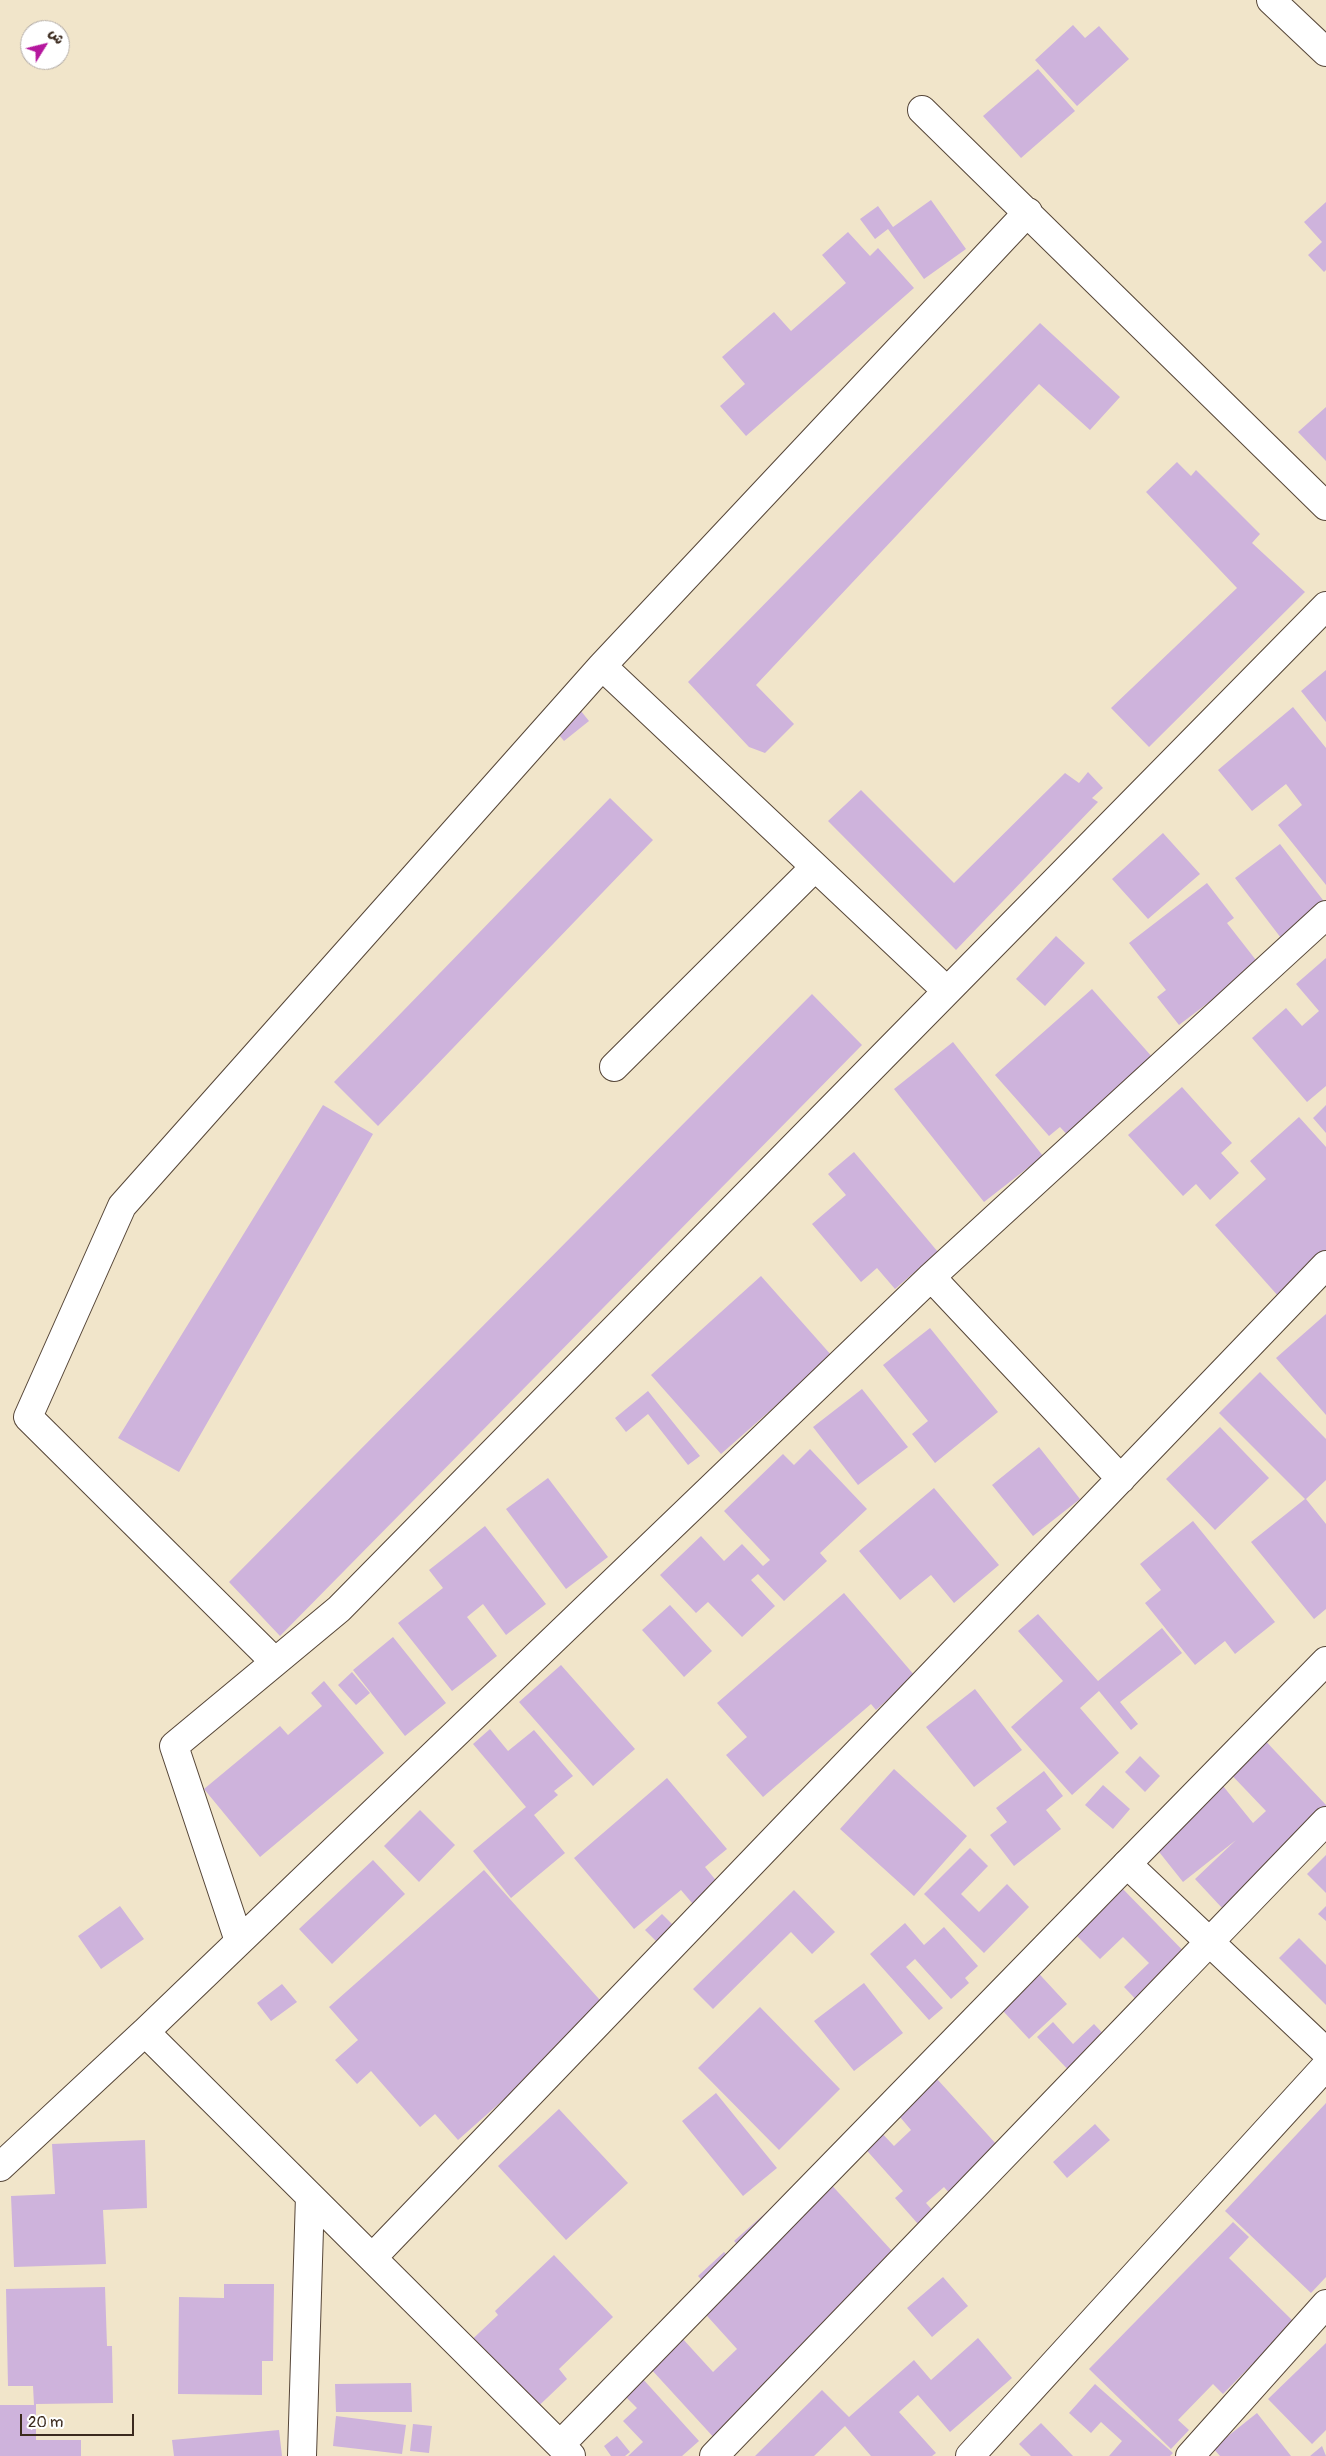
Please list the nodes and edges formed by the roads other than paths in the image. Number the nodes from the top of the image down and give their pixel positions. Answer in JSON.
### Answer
{"nodes":[{"id":1,"x":1271,"y":0,"type":"edge"},
{"id":2,"x":1326,"y":52,"type":"edge"},
{"id":3,"x":922,"y":110,"type":"dead end"},
{"id":4,"x":1028,"y":212,"type":"junction"},
{"id":5,"x":1326,"y":506,"type":"edge"},
{"id":6,"x":1326,"y":606,"type":"edge"},
{"id":7,"x":602,"y":666,"type":"junction"},
{"id":8,"x":815,"y":867,"type":"junction"},
{"id":9,"x":1326,"y":915,"type":"edge"},
{"id":10,"x":947,"y":992,"type":"junction"},
{"id":11,"x":614,"y":1067,"type":"dead end"},
{"id":12,"x":1326,"y":1265,"type":"edge"},
{"id":13,"x":931,"y":1277,"type":"junction"},
{"id":14,"x":1121,"y":1478,"type":"junction"},
{"id":15,"x":1326,"y":1661,"type":"edge"},
{"id":16,"x":275,"y":1662,"type":"junction"},
{"id":17,"x":1326,"y":1821,"type":"edge"},
{"id":18,"x":1127,"y":1864,"type":"junction"},
{"id":19,"x":239,"y":1941,"type":"junction"},
{"id":20,"x":1211,"y":1943,"type":"junction"},
{"id":21,"x":145,"y":2032,"type":"junction"},
{"id":22,"x":1326,"y":2052,"type":"edge"},
{"id":23,"x":1326,"y":2066,"type":"edge"},
{"id":24,"x":0,"y":2167,"type":"edge"},
{"id":25,"x":310,"y":2196,"type":"junction"},
{"id":26,"x":372,"y":2258,"type":"junction"},
{"id":27,"x":1326,"y":2304,"type":"edge"},
{"id":28,"x":566,"y":2450,"type":"edge"},
{"id":29,"x":302,"y":2456,"type":"edge"},
{"id":30,"x":714,"y":2456,"type":"edge"},
{"id":31,"x":970,"y":2456,"type":"edge"},
{"id":32,"x":1190,"y":2456,"type":"edge"}],
"edges":[{"from":1,"to":2,"type":"street"},
{"from":3,"to":4,"type":"street"},
{"from":4,"to":5,"type":"street"},
{"from":4,"to":7,"type":"street"},
{"from":6,"to":10,"type":"street"},
{"from":7,"to":8,"type":"street"},
{"from":7,"to":16,"type":"street"},
{"from":8,"to":10,"type":"street"},
{"from":8,"to":11,"type":"street"},
{"from":9,"to":13,"type":"street"},
{"from":10,"to":16,"type":"street"},
{"from":12,"to":14,"type":"street"},
{"from":13,"to":14,"type":"street"},
{"from":13,"to":19,"type":"street"},
{"from":14,"to":26,"type":"street"},
{"from":15,"to":18,"type":"street"},
{"from":16,"to":19,"type":"street"},
{"from":17,"to":20,"type":"street"},
{"from":18,"to":20,"type":"street"},
{"from":18,"to":28,"type":"street"},
{"from":19,"to":21,"type":"street"},
{"from":20,"to":22,"type":"street"},
{"from":20,"to":30,"type":"street"},
{"from":21,"to":24,"type":"street"},
{"from":21,"to":25,"type":"street"},
{"from":23,"to":31,"type":"street"},
{"from":25,"to":26,"type":"street"},
{"from":25,"to":29,"type":"street"},
{"from":26,"to":28,"type":"street"},
{"from":27,"to":32,"type":"street"}]}
